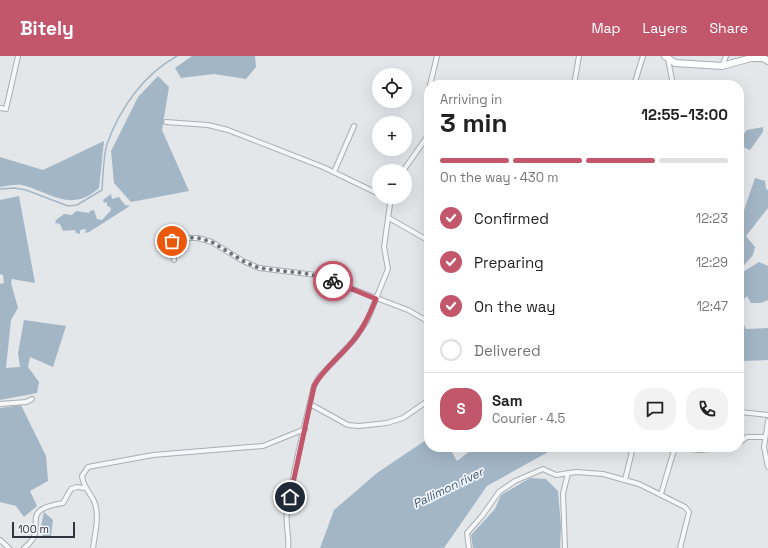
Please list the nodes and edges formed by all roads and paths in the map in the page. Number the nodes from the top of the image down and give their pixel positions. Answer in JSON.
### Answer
{"nodes":[{"id":1,"x":18,"y":56,"type":"edge"},
{"id":2,"x":437,"y":56,"type":"edge"},
{"id":3,"x":579,"y":56,"type":"edge"},
{"id":4,"x":643,"y":56,"type":"edge"},
{"id":5,"x":726,"y":56,"type":"edge"},
{"id":6,"x":666,"y":58,"type":"edge"},
{"id":7,"x":768,"y":61,"type":"edge"},
{"id":8,"x":722,"y":66,"type":"junction"},
{"id":9,"x":431,"y":80,"type":"edge"},
{"id":10,"x":575,"y":80,"type":"edge"},
{"id":11,"x":636,"y":80,"type":"edge"},
{"id":12,"x":672,"y":80,"type":"edge"},
{"id":13,"x":0,"y":108,"type":"edge"},
{"id":14,"x":166,"y":122,"type":"dead end"},
{"id":15,"x":354,"y":126,"type":"dead end"},
{"id":16,"x":424,"y":141,"type":"edge"},
{"id":17,"x":408,"y":164,"type":"edge"},
{"id":18,"x":334,"y":172,"type":"junction"},
{"id":19,"x":372,"y":191,"type":"edge"},
{"id":20,"x":389,"y":204,"type":"edge"},
{"id":21,"x":388,"y":218,"type":"junction"},
{"id":22,"x":424,"y":238,"type":"edge"},
{"id":23,"x":174,"y":260,"type":"dead end"},
{"id":24,"x":376,"y":299,"type":"junction"},
{"id":25,"x":424,"y":319,"type":"edge"},
{"id":26,"x":32,"y":399,"type":"dead end"},
{"id":27,"x":424,"y":403,"type":"edge"},
{"id":28,"x":0,"y":404,"type":"edge"},
{"id":29,"x":310,"y":404,"type":"junction"},
{"id":30,"x":744,"y":412,"type":"edge"},
{"id":31,"x":768,"y":414,"type":"edge"},
{"id":32,"x":768,"y":421,"type":"edge"},
{"id":33,"x":305,"y":428,"type":"junction"},
{"id":34,"x":766,"y":435,"type":"edge"},
{"id":35,"x":744,"y":440,"type":"edge"},
{"id":36,"x":632,"y":452,"type":"edge"},
{"id":37,"x":674,"y":452,"type":"edge"},
{"id":38,"x":768,"y":467,"type":"edge"},
{"id":39,"x":568,"y":473,"type":"junction"},
{"id":40,"x":625,"y":480,"type":"junction"},
{"id":41,"x":85,"y":488,"type":"junction"},
{"id":42,"x":661,"y":494,"type":"junction"},
{"id":43,"x":0,"y":540,"type":"edge"},
{"id":44,"x":9,"y":548,"type":"edge"},
{"id":45,"x":24,"y":548,"type":"edge"},
{"id":46,"x":93,"y":548,"type":"edge"},
{"id":47,"x":288,"y":548,"type":"edge"},
{"id":48,"x":469,"y":548,"type":"edge"},
{"id":49,"x":565,"y":548,"type":"edge"},
{"id":50,"x":680,"y":548,"type":"edge"}],
"edges":[{"from":1,"to":13,"type":"street"},
{"from":2,"to":9,"type":"street"},
{"from":3,"to":10,"type":"street"},
{"from":4,"to":11,"type":"street"},
{"from":5,"to":8,"type":"street"},
{"from":6,"to":8,"type":"street"},
{"from":6,"to":12,"type":"street"},
{"from":7,"to":8,"type":"street"},
{"from":14,"to":18,"type":"street"},
{"from":15,"to":18,"type":"street"},
{"from":16,"to":17,"type":"street"},
{"from":18,"to":19,"type":"street"},
{"from":20,"to":21,"type":"street"},
{"from":21,"to":22,"type":"street"},
{"from":21,"to":24,"type":"street"},
{"from":23,"to":24,"type":"street"},
{"from":24,"to":25,"type":"street"},
{"from":24,"to":29,"type":"street"},
{"from":26,"to":28,"type":"street"},
{"from":27,"to":29,"type":"street"},
{"from":29,"to":33,"type":"street"},
{"from":30,"to":31,"type":"street"},
{"from":32,"to":34,"type":"street"},
{"from":33,"to":41,"type":"street"},
{"from":33,"to":47,"type":"street"},
{"from":34,"to":35,"type":"street"},
{"from":34,"to":38,"type":"street"},
{"from":36,"to":40,"type":"street"},
{"from":37,"to":42,"type":"street"},
{"from":39,"to":40,"type":"street"},
{"from":39,"to":48,"type":"street"},
{"from":39,"to":49,"type":"street"},
{"from":40,"to":42,"type":"street"},
{"from":41,"to":45,"type":"street"},
{"from":41,"to":46,"type":"street"},
{"from":42,"to":50,"type":"street"},
{"from":43,"to":44,"type":"street"}]}
